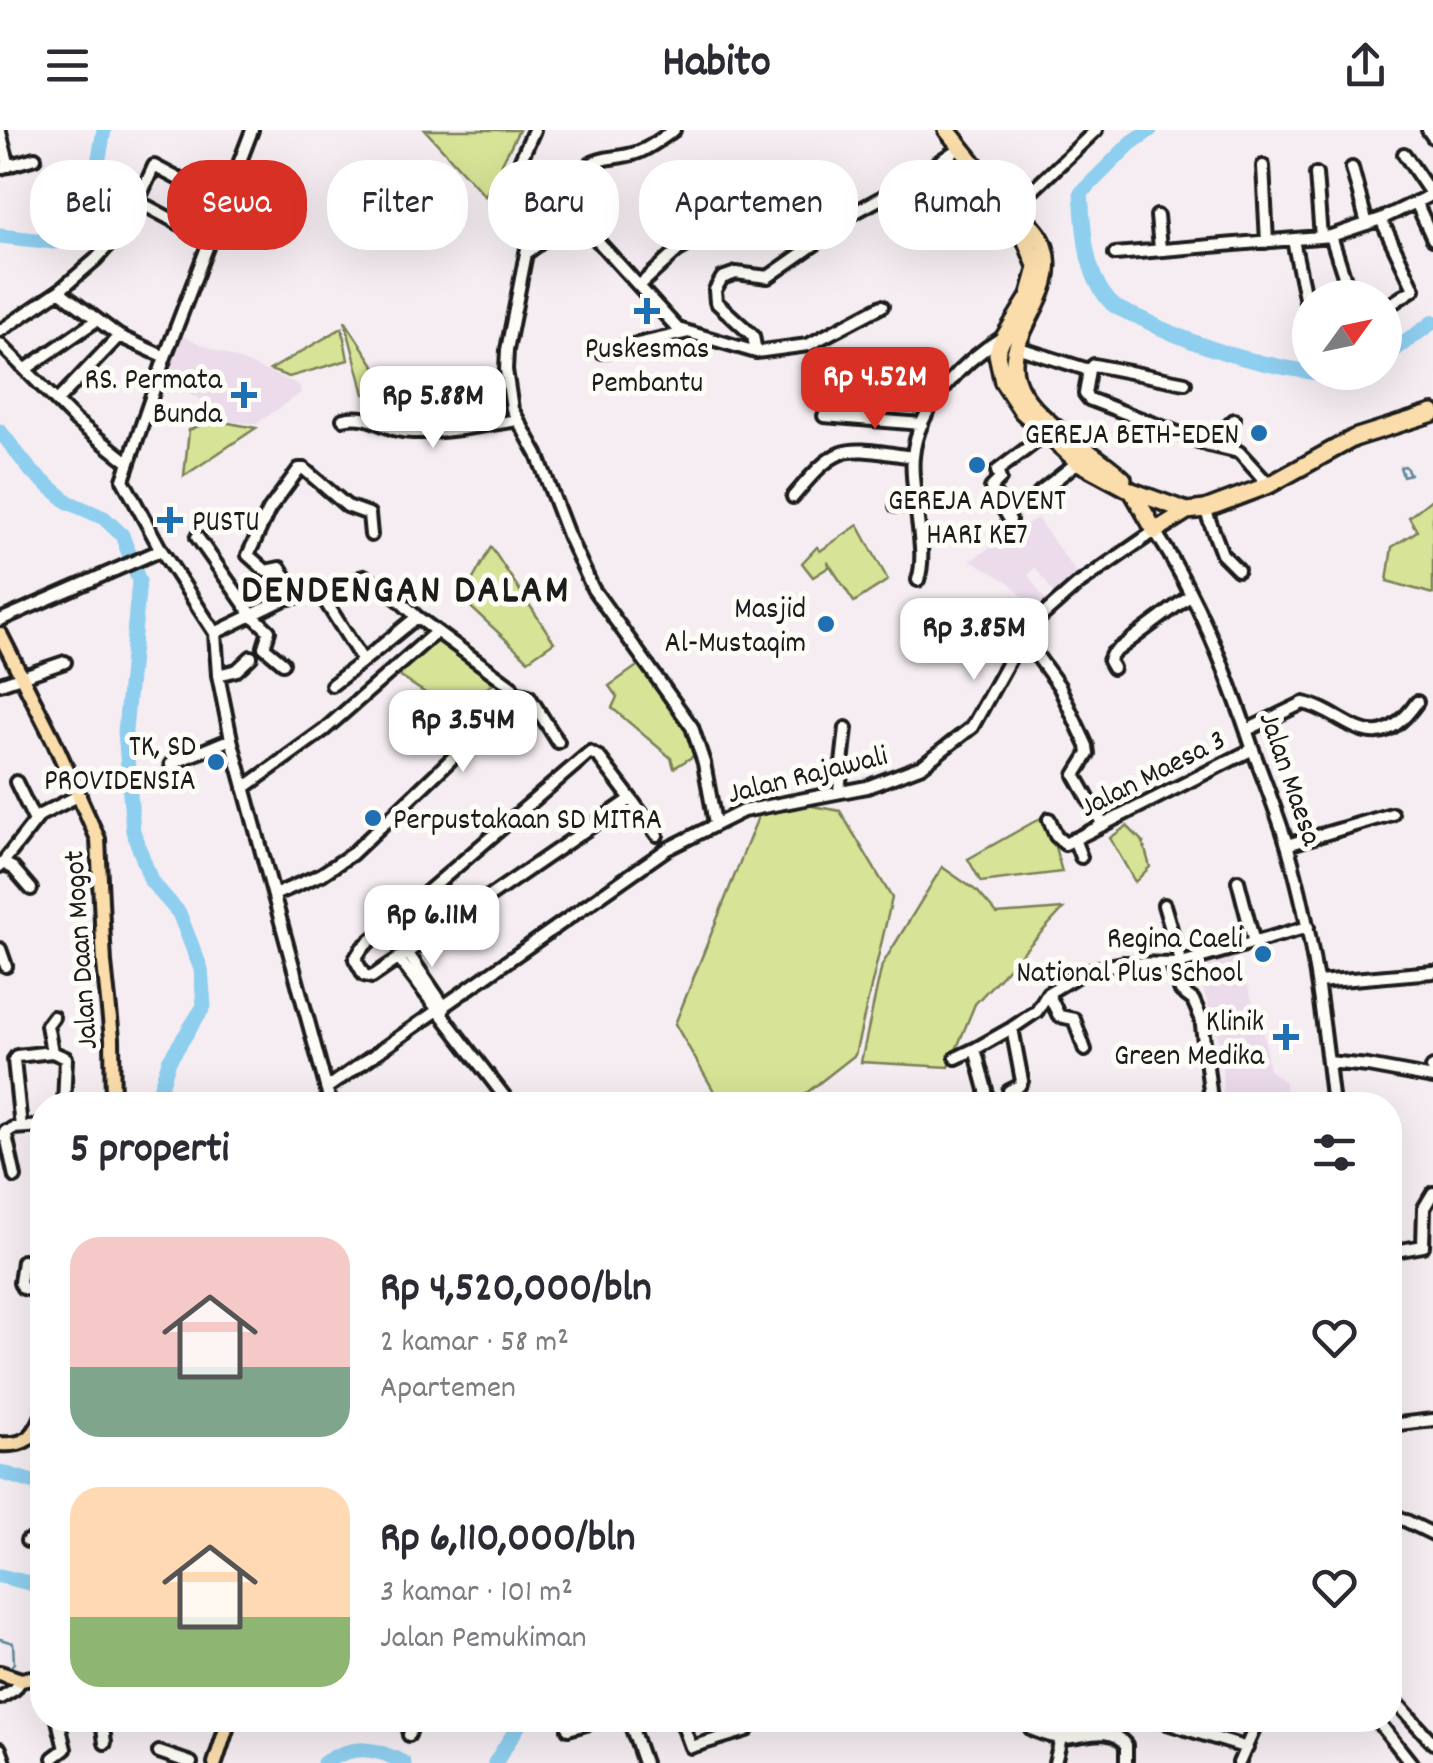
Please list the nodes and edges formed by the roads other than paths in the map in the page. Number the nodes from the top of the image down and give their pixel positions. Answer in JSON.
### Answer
{"nodes":[{"id":1,"x":252,"y":130,"type":"edge"},
{"id":2,"x":534,"y":130,"type":"edge"},
{"id":3,"x":674,"y":130,"type":"edge"},
{"id":4,"x":947,"y":130,"type":"edge"},
{"id":5,"x":1096,"y":130,"type":"edge"},
{"id":6,"x":1428,"y":130,"type":"edge"},
{"id":7,"x":0,"y":132,"type":"edge"},
{"id":8,"x":1433,"y":137,"type":"edge"},
{"id":9,"x":962,"y":148,"type":"junction"},
{"id":10,"x":1404,"y":154,"type":"dead end"},
{"id":11,"x":35,"y":158,"type":"dead end"},
{"id":12,"x":240,"y":160,"type":"edge"},
{"id":13,"x":598,"y":160,"type":"edge"},
{"id":14,"x":943,"y":160,"type":"edge"},
{"id":15,"x":972,"y":160,"type":"edge"},
{"id":16,"x":1263,"y":166,"type":"dead end"},
{"id":17,"x":4,"y":167,"type":"edge"},
{"id":18,"x":1352,"y":168,"type":"dead end"},
{"id":19,"x":167,"y":172,"type":"edge"},
{"id":20,"x":1316,"y":174,"type":"dead end"},
{"id":21,"x":147,"y":180,"type":"edge"},
{"id":22,"x":1036,"y":187,"type":"edge"},
{"id":23,"x":1432,"y":195,"type":"edge"},
{"id":24,"x":878,"y":200,"type":"edge"},
{"id":25,"x":1416,"y":202,"type":"junction"},
{"id":26,"x":1157,"y":216,"type":"dead end"},
{"id":27,"x":1381,"y":218,"type":"junction"},
{"id":28,"x":1367,"y":224,"type":"junction"},
{"id":29,"x":1326,"y":236,"type":"junction"},
{"id":30,"x":1433,"y":239,"type":"edge"},
{"id":31,"x":1292,"y":240,"type":"junction"},
{"id":32,"x":1267,"y":242,"type":"junction"},
{"id":33,"x":1160,"y":249,"type":"junction"},
{"id":34,"x":103,"y":250,"type":"edge"},
{"id":35,"x":206,"y":250,"type":"edge"},
{"id":36,"x":678,"y":250,"type":"edge"},
{"id":37,"x":1030,"y":250,"type":"edge"},
{"id":38,"x":527,"y":252,"type":"junction"},
{"id":39,"x":1115,"y":254,"type":"dead end"},
{"id":40,"x":1301,"y":280,"type":"edge"},
{"id":41,"x":1344,"y":280,"type":"edge"},
{"id":42,"x":640,"y":286,"type":"junction"},
{"id":43,"x":60,"y":291,"type":"junction"},
{"id":44,"x":1402,"y":297,"type":"edge"},
{"id":45,"x":882,"y":306,"type":"dead end"},
{"id":46,"x":97,"y":320,"type":"junction"},
{"id":47,"x":0,"y":331,"type":"edge"},
{"id":48,"x":685,"y":333,"type":"junction"},
{"id":49,"x":119,"y":336,"type":"junction"},
{"id":50,"x":1014,"y":338,"type":"junction"},
{"id":51,"x":0,"y":344,"type":"edge"},
{"id":52,"x":602,"y":352,"type":"dead end"},
{"id":53,"x":756,"y":352,"type":"junction"},
{"id":54,"x":165,"y":357,"type":"junction"},
{"id":55,"x":26,"y":369,"type":"junction"},
{"id":56,"x":1089,"y":370,"type":"junction"},
{"id":57,"x":1185,"y":383,"type":"dead end"},
{"id":58,"x":57,"y":401,"type":"junction"},
{"id":59,"x":1433,"y":413,"type":"edge"},
{"id":60,"x":824,"y":416,"type":"dead end"},
{"id":61,"x":344,"y":419,"type":"dead end"},
{"id":62,"x":518,"y":420,"type":"junction"},
{"id":63,"x":1234,"y":420,"type":"dead end"},
{"id":64,"x":922,"y":424,"type":"junction"},
{"id":65,"x":1046,"y":434,"type":"junction"},
{"id":66,"x":1234,"y":450,"type":"junction"},
{"id":67,"x":912,"y":458,"type":"junction"},
{"id":68,"x":128,"y":462,"type":"junction"},
{"id":69,"x":1078,"y":462,"type":"junction"},
{"id":70,"x":1269,"y":486,"type":"junction"},
{"id":71,"x":1129,"y":490,"type":"junction"},
{"id":72,"x":1040,"y":492,"type":"dead end"},
{"id":73,"x":793,"y":496,"type":"dead end"},
{"id":74,"x":916,"y":505,"type":"junction"},
{"id":75,"x":896,"y":506,"type":"dead end"},
{"id":76,"x":1205,"y":509,"type":"junction"},
{"id":77,"x":1187,"y":511,"type":"junction"},
{"id":78,"x":1010,"y":520,"type":"dead end"},
{"id":79,"x":1155,"y":530,"type":"junction"},
{"id":80,"x":372,"y":535,"type":"dead end"},
{"id":81,"x":197,"y":537,"type":"dead end"},
{"id":82,"x":160,"y":550,"type":"junction"},
{"id":83,"x":1238,"y":570,"type":"dead end"},
{"id":84,"x":918,"y":580,"type":"dead end"},
{"id":85,"x":1191,"y":595,"type":"junction"},
{"id":86,"x":292,"y":597,"type":"junction"},
{"id":87,"x":325,"y":602,"type":"junction"},
{"id":88,"x":252,"y":614,"type":"junction"},
{"id":89,"x":418,"y":617,"type":"junction"},
{"id":90,"x":0,"y":620,"type":"edge"},
{"id":91,"x":436,"y":632,"type":"junction"},
{"id":92,"x":0,"y":634,"type":"edge"},
{"id":93,"x":214,"y":634,"type":"junction"},
{"id":94,"x":1022,"y":635,"type":"junction"},
{"id":95,"x":250,"y":658,"type":"dead end"},
{"id":96,"x":363,"y":661,"type":"junction"},
{"id":97,"x":65,"y":662,"type":"dead end"},
{"id":98,"x":283,"y":663,"type":"dead end"},
{"id":99,"x":1113,"y":668,"type":"dead end"},
{"id":100,"x":20,"y":676,"type":"junction"},
{"id":101,"x":218,"y":676,"type":"junction"},
{"id":102,"x":0,"y":684,"type":"edge"},
{"id":103,"x":332,"y":684,"type":"dead end"},
{"id":104,"x":515,"y":693,"type":"junction"},
{"id":105,"x":1417,"y":702,"type":"dead end"},
{"id":106,"x":846,"y":728,"type":"dead end"},
{"id":107,"x":1246,"y":730,"type":"junction"},
{"id":108,"x":231,"y":739,"type":"junction"},
{"id":109,"x":558,"y":742,"type":"dead end"},
{"id":110,"x":1252,"y":749,"type":"junction"},
{"id":111,"x":175,"y":781,"type":"dead end"},
{"id":112,"x":16,"y":782,"type":"dead end"},
{"id":113,"x":244,"y":788,"type":"junction"},
{"id":114,"x":838,"y":791,"type":"junction"},
{"id":115,"x":80,"y":796,"type":"junction"},
{"id":116,"x":631,"y":799,"type":"junction"},
{"id":117,"x":1392,"y":814,"type":"dead end"},
{"id":118,"x":1050,"y":820,"type":"dead end"},
{"id":119,"x":35,"y":821,"type":"junction"},
{"id":120,"x":715,"y":823,"type":"junction"},
{"id":121,"x":1102,"y":825,"type":"junction"},
{"id":122,"x":657,"y":836,"type":"dead end"},
{"id":123,"x":1074,"y":840,"type":"junction"},
{"id":124,"x":1287,"y":845,"type":"junction"},
{"id":125,"x":1081,"y":857,"type":"dead end"},
{"id":126,"x":2,"y":865,"type":"edge"},
{"id":127,"x":1238,"y":881,"type":"dead end"},
{"id":128,"x":31,"y":890,"type":"dead end"},
{"id":129,"x":274,"y":894,"type":"junction"},
{"id":130,"x":1164,"y":906,"type":"dead end"},
{"id":131,"x":1308,"y":927,"type":"junction"},
{"id":132,"x":1254,"y":943,"type":"junction"},
{"id":133,"x":0,"y":950,"type":"edge"},
{"id":134,"x":403,"y":955,"type":"junction"},
{"id":135,"x":1176,"y":964,"type":"junction"},
{"id":136,"x":6,"y":966,"type":"dead end"},
{"id":137,"x":1433,"y":972,"type":"edge"},
{"id":138,"x":1318,"y":982,"type":"junction"},
{"id":139,"x":1048,"y":994,"type":"junction"},
{"id":140,"x":441,"y":1010,"type":"junction"},
{"id":141,"x":53,"y":1017,"type":"dead end"},
{"id":142,"x":1012,"y":1028,"type":"junction"},
{"id":143,"x":976,"y":1049,"type":"junction"},
{"id":144,"x":1084,"y":1050,"type":"dead end"},
{"id":145,"x":52,"y":1052,"type":"junction"},
{"id":146,"x":956,"y":1058,"type":"dead end"},
{"id":147,"x":1328,"y":1062,"type":"junction"},
{"id":148,"x":1433,"y":1078,"type":"edge"},
{"id":149,"x":327,"y":1088,"type":"junction"},
{"id":150,"x":65,"y":1092,"type":"edge"},
{"id":151,"x":112,"y":1092,"type":"edge"},
{"id":152,"x":328,"y":1092,"type":"edge"},
{"id":153,"x":501,"y":1092,"type":"edge"},
{"id":154,"x":985,"y":1092,"type":"edge"},
{"id":155,"x":1009,"y":1092,"type":"edge"},
{"id":156,"x":1210,"y":1092,"type":"edge"},
{"id":157,"x":1331,"y":1092,"type":"edge"},
{"id":158,"x":30,"y":1127,"type":"edge"},
{"id":159,"x":21,"y":1128,"type":"junction"},
{"id":160,"x":2,"y":1134,"type":"edge"},
{"id":161,"x":15,"y":1177,"type":"dead end"},
{"id":162,"x":1433,"y":1194,"type":"edge"},
{"id":163,"x":1402,"y":1250,"type":"edge"},
{"id":164,"x":23,"y":1261,"type":"dead end"},
{"id":165,"x":30,"y":1289,"type":"edge"},
{"id":166,"x":1433,"y":1420,"type":"edge"},
{"id":167,"x":1402,"y":1424,"type":"edge"},
{"id":168,"x":30,"y":1439,"type":"edge"},
{"id":169,"x":0,"y":1444,"type":"edge"},
{"id":170,"x":1402,"y":1520,"type":"edge"},
{"id":171,"x":1433,"y":1534,"type":"edge"},
{"id":172,"x":27,"y":1540,"type":"dead end"},
{"id":173,"x":30,"y":1540,"type":"edge"},
{"id":174,"x":9,"y":1676,"type":"edge"},
{"id":175,"x":0,"y":1698,"type":"edge"},
{"id":176,"x":1402,"y":1706,"type":"edge"},
{"id":177,"x":61,"y":1732,"type":"edge"},
{"id":178,"x":104,"y":1732,"type":"edge"},
{"id":179,"x":225,"y":1732,"type":"edge"},
{"id":180,"x":410,"y":1732,"type":"edge"},
{"id":181,"x":634,"y":1732,"type":"edge"},
{"id":182,"x":685,"y":1732,"type":"edge"},
{"id":183,"x":740,"y":1732,"type":"edge"},
{"id":184,"x":1040,"y":1732,"type":"edge"},
{"id":185,"x":1194,"y":1732,"type":"edge"},
{"id":186,"x":1208,"y":1732,"type":"edge"},
{"id":187,"x":1253,"y":1732,"type":"edge"},
{"id":188,"x":1386,"y":1732,"type":"edge"},
{"id":189,"x":409,"y":1735,"type":"dead end"},
{"id":190,"x":1207,"y":1736,"type":"junction"},
{"id":191,"x":1061,"y":1738,"type":"junction"},
{"id":192,"x":106,"y":1743,"type":"dead end"},
{"id":193,"x":1433,"y":1743,"type":"edge"},
{"id":194,"x":1247,"y":1748,"type":"junction"},
{"id":195,"x":0,"y":1749,"type":"edge"},
{"id":196,"x":159,"y":1752,"type":"dead end"},
{"id":197,"x":53,"y":1758,"type":"dead end"},
{"id":198,"x":4,"y":1763,"type":"edge"},
{"id":199,"x":191,"y":1763,"type":"edge"},
{"id":200,"x":215,"y":1763,"type":"edge"},
{"id":201,"x":644,"y":1763,"type":"edge"},
{"id":202,"x":1056,"y":1763,"type":"edge"},
{"id":203,"x":1126,"y":1763,"type":"edge"},
{"id":204,"x":1240,"y":1763,"type":"edge"},
{"id":205,"x":1410,"y":1763,"type":"edge"}],
"edges":[{"from":1,"to":12,"type":"street"},
{"from":2,"to":38,"type":"street"},
{"from":3,"to":13,"type":"street"},
{"from":4,"to":9,"type":"highway"},
{"from":5,"to":22,"type":"street"},
{"from":6,"to":8,"type":"street"},
{"from":7,"to":17,"type":"street"},
{"from":9,"to":14,"type":"street"},
{"from":9,"to":15,"type":"highway"},
{"from":10,"to":23,"type":"street"},
{"from":11,"to":17,"type":"street"},
{"from":16,"to":32,"type":"street"},
{"from":18,"to":28,"type":"street"},
{"from":19,"to":21,"type":"street"},
{"from":20,"to":29,"type":"street"},
{"from":23,"to":25,"type":"street"},
{"from":24,"to":53,"type":"street"},
{"from":25,"to":27,"type":"street"},
{"from":25,"to":30,"type":"street"},
{"from":26,"to":33,"type":"street"},
{"from":27,"to":28,"type":"street"},
{"from":27,"to":44,"type":"street"},
{"from":28,"to":29,"type":"street"},
{"from":29,"to":31,"type":"street"},
{"from":29,"to":41,"type":"street"},
{"from":31,"to":32,"type":"street"},
{"from":31,"to":40,"type":"street"},
{"from":32,"to":33,"type":"street"},
{"from":33,"to":39,"type":"street"},
{"from":34,"to":43,"type":"street"},
{"from":35,"to":54,"type":"street"},
{"from":36,"to":42,"type":"street"},
{"from":37,"to":50,"type":"highway"},
{"from":38,"to":42,"type":"street"},
{"from":38,"to":62,"type":"street"},
{"from":42,"to":48,"type":"street"},
{"from":43,"to":46,"type":"street"},
{"from":43,"to":47,"type":"street"},
{"from":45,"to":53,"type":"street"},
{"from":46,"to":49,"type":"street"},
{"from":46,"to":55,"type":"street"},
{"from":48,"to":52,"type":"street"},
{"from":48,"to":53,"type":"street"},
{"from":49,"to":54,"type":"street"},
{"from":49,"to":58,"type":"street"},
{"from":50,"to":56,"type":"street"},
{"from":50,"to":64,"type":"street"},
{"from":50,"to":65,"type":"highway"},
{"from":50,"to":71,"type":"highway"},
{"from":51,"to":55,"type":"street"},
{"from":54,"to":68,"type":"street"},
{"from":55,"to":58,"type":"street"},
{"from":56,"to":57,"type":"street"},
{"from":56,"to":66,"type":"street"},
{"from":58,"to":68,"type":"street"},
{"from":59,"to":70,"type":"highway"},
{"from":60,"to":64,"type":"street"},
{"from":61,"to":62,"type":"street"},
{"from":62,"to":120,"type":"street"},
{"from":63,"to":66,"type":"street"},
{"from":64,"to":67,"type":"street"},
{"from":65,"to":69,"type":"highway"},
{"from":65,"to":78,"type":"street"},
{"from":66,"to":70,"type":"street"},
{"from":67,"to":73,"type":"street"},
{"from":67,"to":74,"type":"street"},
{"from":68,"to":82,"type":"street"},
{"from":69,"to":71,"type":"highway"},
{"from":69,"to":72,"type":"street"},
{"from":70,"to":76,"type":"highway"},
{"from":71,"to":77,"type":"highway"},
{"from":71,"to":79,"type":"highway","name":"Jalan Maesa"},
{"from":74,"to":75,"type":"street"},
{"from":74,"to":84,"type":"street"},
{"from":76,"to":77,"type":"highway"},
{"from":76,"to":83,"type":"street"},
{"from":77,"to":79,"type":"highway"},
{"from":79,"to":85,"type":"street","name":"Jalan Maesa"},
{"from":79,"to":94,"type":"street","name":"Jalan Rajawali"},
{"from":80,"to":86,"type":"street"},
{"from":81,"to":88,"type":"street"},
{"from":82,"to":90,"type":"street"},
{"from":82,"to":93,"type":"street"},
{"from":85,"to":99,"type":"street"},
{"from":85,"to":107,"type":"street","name":"Jalan Maesa"},
{"from":86,"to":87,"type":"street"},
{"from":86,"to":88,"type":"street"},
{"from":87,"to":89,"type":"street"},
{"from":87,"to":96,"type":"street"},
{"from":88,"to":93,"type":"street"},
{"from":88,"to":98,"type":"street"},
{"from":89,"to":91,"type":"street"},
{"from":89,"to":96,"type":"street"},
{"from":91,"to":104,"type":"street"},
{"from":91,"to":113,"type":"street"},
{"from":92,"to":100,"type":"main road","name":"Jalan Daan Mogot"},
{"from":93,"to":101,"type":"street"},
{"from":94,"to":114,"type":"street","name":"Jalan Rajawali"},
{"from":94,"to":121,"type":"street"},
{"from":95,"to":101,"type":"street"},
{"from":96,"to":103,"type":"street"},
{"from":97,"to":100,"type":"street"},
{"from":100,"to":102,"type":"street"},
{"from":100,"to":115,"type":"main road","name":"Jalan Daan Mogot"},
{"from":101,"to":108,"type":"street"},
{"from":104,"to":109,"type":"street"},
{"from":104,"to":129,"type":"street"},
{"from":105,"to":107,"type":"street"},
{"from":106,"to":114,"type":"street"},
{"from":107,"to":110,"type":"street","name":"Jalan Maesa"},
{"from":108,"to":111,"type":"street"},
{"from":108,"to":113,"type":"street"},
{"from":110,"to":121,"type":"street","name":"Jalan Maesa 3"},
{"from":110,"to":124,"type":"street","name":"Jalan Maesa"},
{"from":112,"to":119,"type":"street"},
{"from":113,"to":129,"type":"street"},
{"from":114,"to":120,"type":"street","name":"Jalan Rajawali"},
{"from":115,"to":119,"type":"street"},
{"from":115,"to":151,"type":"main road","name":"Jalan Daan Mogot"},
{"from":116,"to":122,"type":"street"},
{"from":116,"to":134,"type":"street"},
{"from":116,"to":134,"type":"street"},
{"from":117,"to":124,"type":"street"},
{"from":118,"to":123,"type":"street","name":"Jalan Maesa 3"},
{"from":119,"to":126,"type":"street"},
{"from":120,"to":140,"type":"street","name":"Jalan Rajawali"},
{"from":121,"to":123,"type":"street","name":"Jalan Maesa 3"},
{"from":123,"to":125,"type":"street","name":"Jalan Maesa 3"},
{"from":124,"to":131,"type":"street","name":"Jalan Maesa"},
{"from":126,"to":128,"type":"street"},
{"from":127,"to":132,"type":"street"},
{"from":129,"to":149,"type":"street"},
{"from":130,"to":135,"type":"street"},
{"from":131,"to":132,"type":"street"},
{"from":131,"to":138,"type":"street","name":"Jalan Maesa"},
{"from":132,"to":135,"type":"street"},
{"from":133,"to":136,"type":"street"},
{"from":134,"to":140,"type":"street"},
{"from":135,"to":139,"type":"street"},
{"from":135,"to":156,"type":"street"},
{"from":137,"to":138,"type":"street"},
{"from":138,"to":147,"type":"street","name":"Jalan Maesa"},
{"from":139,"to":142,"type":"street"},
{"from":139,"to":144,"type":"street"},
{"from":140,"to":149,"type":"street","name":"Jalan Rajawali"},
{"from":140,"to":153,"type":"street"},
{"from":141,"to":145,"type":"street"},
{"from":142,"to":143,"type":"street"},
{"from":142,"to":155,"type":"street"},
{"from":143,"to":146,"type":"street"},
{"from":143,"to":154,"type":"street"},
{"from":145,"to":150,"type":"street"},
{"from":145,"to":159,"type":"street"},
{"from":147,"to":148,"type":"street"},
{"from":147,"to":157,"type":"street","name":"Jalan Maesa"},
{"from":149,"to":152,"type":"street"},
{"from":158,"to":159,"type":"street"},
{"from":159,"to":160,"type":"street"},
{"from":160,"to":161,"type":"street"},
{"from":162,"to":163,"type":"street"},
{"from":164,"to":165,"type":"street"},
{"from":166,"to":167,"type":"street"},
{"from":168,"to":169,"type":"main road"},
{"from":170,"to":171,"type":"street"},
{"from":172,"to":173,"type":"street"},
{"from":174,"to":175,"type":"street"},
{"from":176,"to":193,"type":"street"},
{"from":177,"to":197,"type":"street"},
{"from":178,"to":192,"type":"street"},
{"from":179,"to":200,"type":"main road"},
{"from":180,"to":189,"type":"street"},
{"from":181,"to":201,"type":"street"},
{"from":182,"to":183,"type":"street"},
{"from":184,"to":191,"type":"street"},
{"from":185,"to":190,"type":"street"},
{"from":186,"to":190,"type":"street"},
{"from":187,"to":194,"type":"street"},
{"from":188,"to":205,"type":"street"},
{"from":190,"to":194,"type":"street"},
{"from":191,"to":202,"type":"street"},
{"from":191,"to":203,"type":"street"},
{"from":194,"to":204,"type":"street"},
{"from":195,"to":198,"type":"street"},
{"from":196,"to":199,"type":"street"}]}
